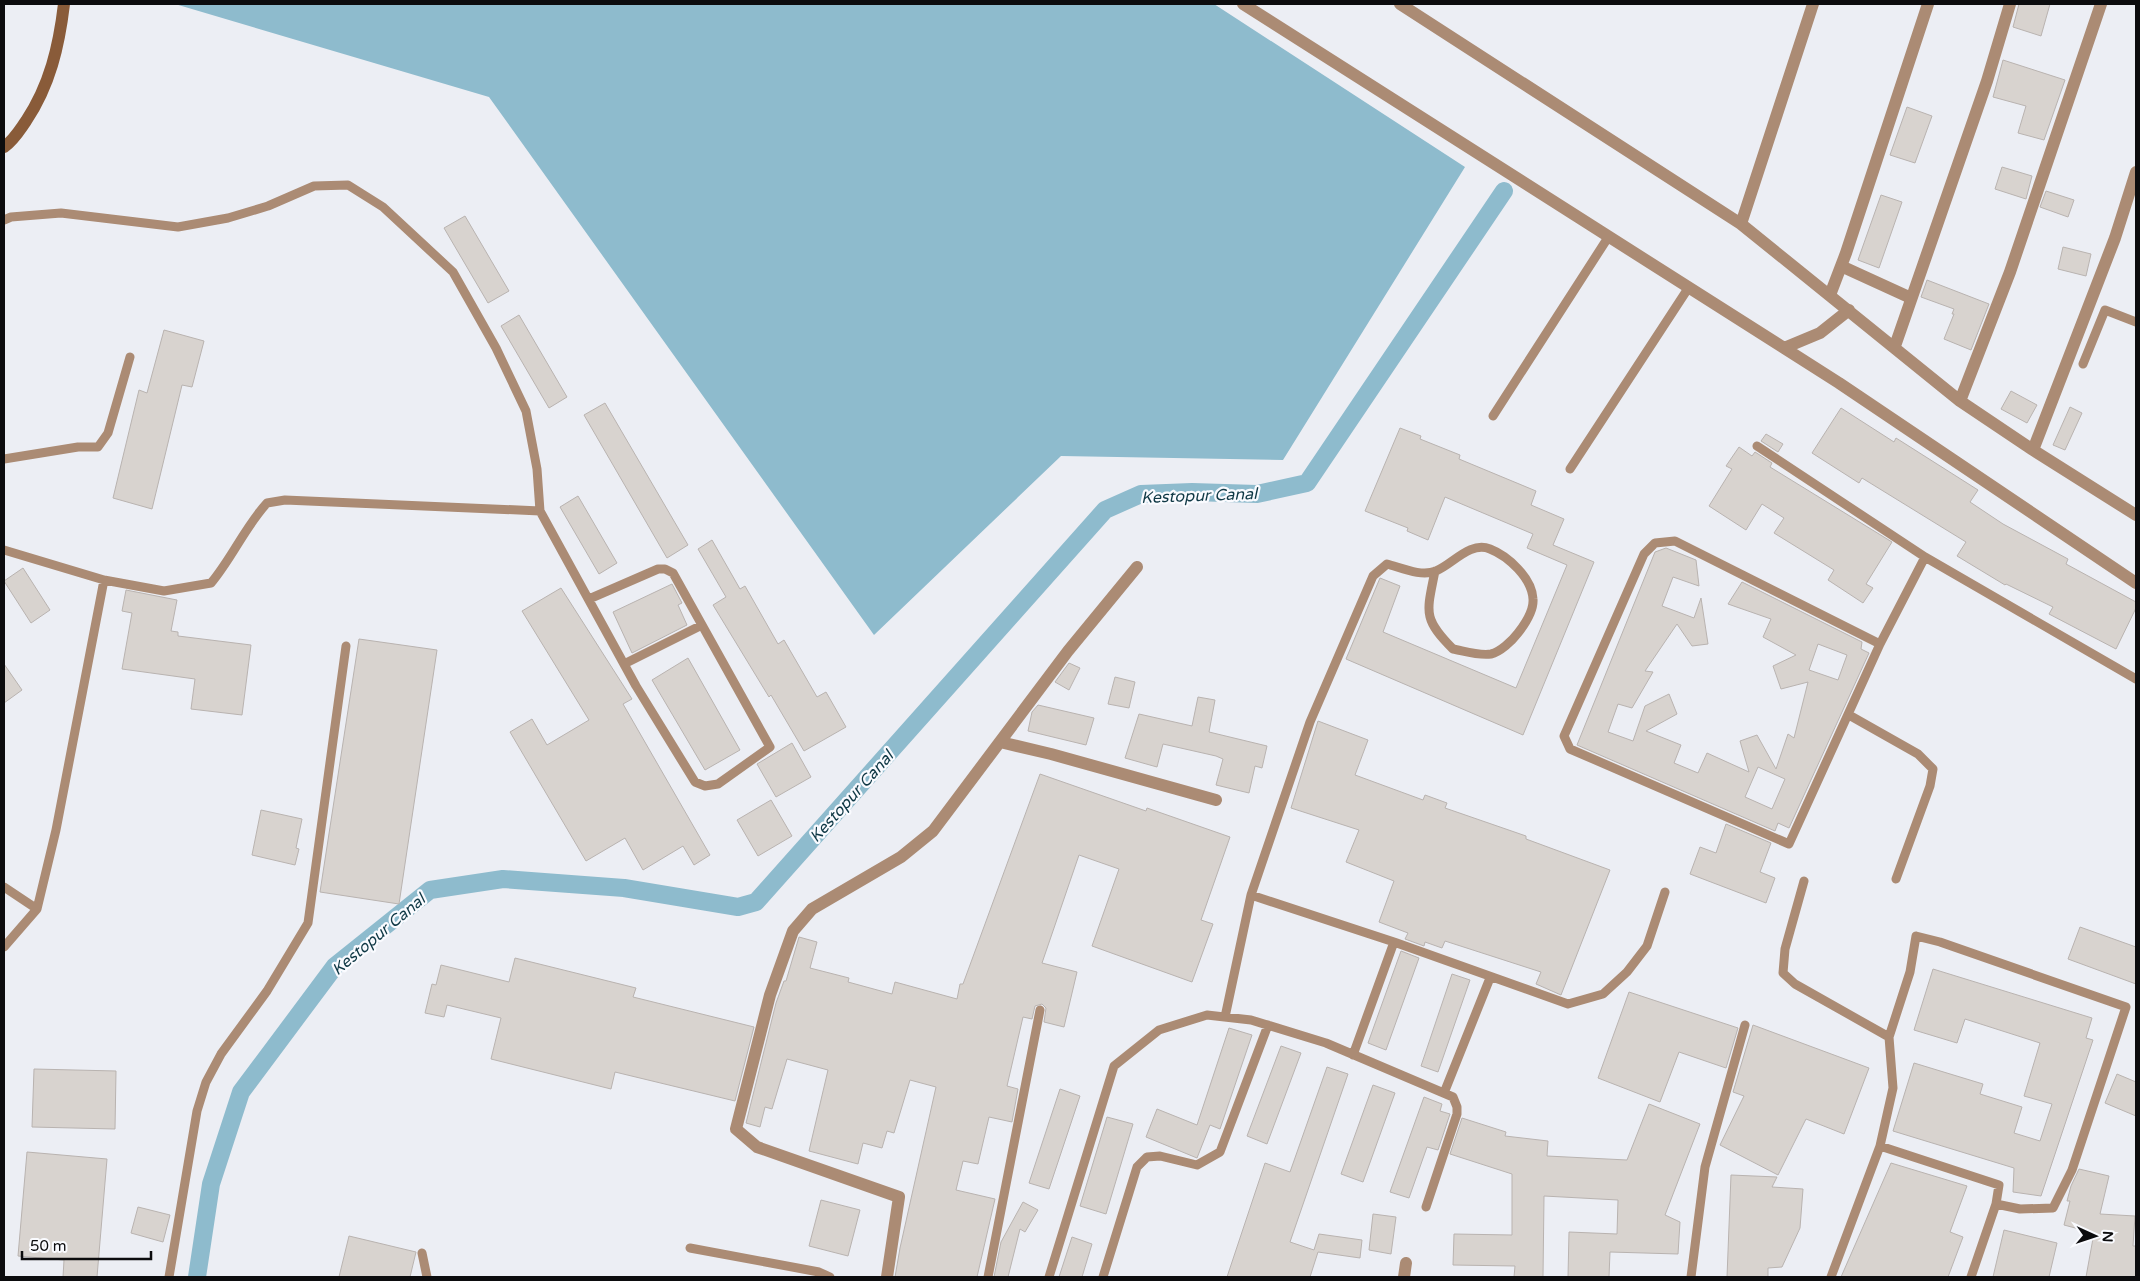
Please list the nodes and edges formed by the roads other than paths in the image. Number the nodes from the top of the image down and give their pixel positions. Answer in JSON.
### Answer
{"nodes":[{"id":1,"x":64,"y":4,"type":"edge"},
{"id":2,"x":1243,"y":4,"type":"edge"},
{"id":3,"x":1400,"y":4,"type":"edge"},
{"id":4,"x":1813,"y":4,"type":"edge"},
{"id":5,"x":1928,"y":4,"type":"edge"},
{"id":6,"x":2010,"y":4,"type":"edge"},
{"id":7,"x":2101,"y":4,"type":"edge"},
{"id":8,"x":4,"y":147,"type":"edge"},
{"id":9,"x":2136,"y":172,"type":"edge"},
{"id":10,"x":4,"y":220,"type":"edge"},
{"id":11,"x":1741,"y":224,"type":"junction"},
{"id":12,"x":1606,"y":240,"type":"junction"},
{"id":13,"x":1841,"y":266,"type":"junction"},
{"id":14,"x":1686,"y":291,"type":"junction"},
{"id":15,"x":1830,"y":295,"type":"junction"},
{"id":16,"x":1911,"y":298,"type":"junction"},
{"id":17,"x":1850,"y":310,"type":"junction"},
{"id":18,"x":2136,"y":322,"type":"edge"},
{"id":19,"x":1894,"y":346,"type":"junction"},
{"id":20,"x":1784,"y":348,"type":"junction"},
{"id":21,"x":130,"y":357,"type":"dead end"},
{"id":22,"x":2083,"y":364,"type":"dead end"},
{"id":23,"x":1960,"y":401,"type":"junction"},
{"id":24,"x":1493,"y":416,"type":"dead end"},
{"id":25,"x":1757,"y":446,"type":"dead end"},
{"id":26,"x":2033,"y":450,"type":"junction"},
{"id":27,"x":4,"y":459,"type":"edge"},
{"id":28,"x":1570,"y":469,"type":"dead end"},
{"id":29,"x":540,"y":511,"type":"junction"},
{"id":30,"x":2136,"y":515,"type":"edge"},
{"id":31,"x":4,"y":550,"type":"edge"},
{"id":32,"x":1925,"y":557,"type":"junction"},
{"id":33,"x":1137,"y":568,"type":"dead end"},
{"id":34,"x":1435,"y":571,"type":"junction"},
{"id":35,"x":104,"y":580,"type":"junction"},
{"id":36,"x":2136,"y":583,"type":"edge"},
{"id":37,"x":589,"y":599,"type":"junction"},
{"id":38,"x":702,"y":625,"type":"junction"},
{"id":39,"x":1880,"y":644,"type":"junction"},
{"id":40,"x":346,"y":646,"type":"dead end"},
{"id":41,"x":624,"y":664,"type":"junction"},
{"id":42,"x":2136,"y":679,"type":"edge"},
{"id":43,"x":1850,"y":715,"type":"junction"},
{"id":44,"x":1000,"y":742,"type":"junction"},
{"id":45,"x":1216,"y":800,"type":"dead end"},
{"id":46,"x":1896,"y":879,"type":"dead end"},
{"id":47,"x":1804,"y":881,"type":"dead end"},
{"id":48,"x":4,"y":887,"type":"edge"},
{"id":49,"x":1665,"y":892,"type":"dead end"},
{"id":50,"x":1251,"y":895,"type":"junction"},
{"id":51,"x":37,"y":909,"type":"junction"},
{"id":52,"x":1394,"y":942,"type":"junction"},
{"id":53,"x":4,"y":948,"type":"edge"},
{"id":54,"x":1490,"y":978,"type":"junction"},
{"id":55,"x":1040,"y":1010,"type":"dead end"},
{"id":56,"x":1225,"y":1017,"type":"junction"},
{"id":57,"x":1268,"y":1025,"type":"junction"},
{"id":58,"x":1745,"y":1026,"type":"dead end"},
{"id":59,"x":1889,"y":1037,"type":"junction"},
{"id":60,"x":1353,"y":1055,"type":"junction"},
{"id":61,"x":1444,"y":1093,"type":"junction"},
{"id":62,"x":1880,"y":1146,"type":"junction"},
{"id":63,"x":1996,"y":1204,"type":"junction"},
{"id":64,"x":1426,"y":1207,"type":"dead end"},
{"id":65,"x":690,"y":1248,"type":"dead end"},
{"id":66,"x":422,"y":1253,"type":"dead end"},
{"id":67,"x":1406,"y":1263,"type":"dead end"},
{"id":68,"x":169,"y":1277,"type":"edge"},
{"id":69,"x":427,"y":1277,"type":"edge"},
{"id":70,"x":830,"y":1277,"type":"edge"},
{"id":71,"x":887,"y":1277,"type":"edge"},
{"id":72,"x":988,"y":1277,"type":"edge"},
{"id":73,"x":1049,"y":1277,"type":"edge"},
{"id":74,"x":1103,"y":1277,"type":"edge"},
{"id":75,"x":1404,"y":1277,"type":"edge"},
{"id":76,"x":1691,"y":1277,"type":"edge"},
{"id":77,"x":1831,"y":1277,"type":"edge"},
{"id":78,"x":1971,"y":1277,"type":"edge"}],
"edges":[{"from":1,"to":8,"type":"street"},
{"from":2,"to":12,"type":"street"},
{"from":3,"to":11,"type":"street"},
{"from":4,"to":11,"type":"street"},
{"from":5,"to":13,"type":"street"},
{"from":6,"to":16,"type":"street"},
{"from":7,"to":23,"type":"street"},
{"from":9,"to":26,"type":"street"},
{"from":10,"to":29,"type":"lane"},
{"from":11,"to":15,"type":"street"},
{"from":12,"to":14,"type":"street"},
{"from":12,"to":24,"type":"lane"},
{"from":13,"to":15,"type":"street"},
{"from":13,"to":16,"type":"street"},
{"from":14,"to":20,"type":"street"},
{"from":14,"to":28,"type":"lane"},
{"from":15,"to":17,"type":"street"},
{"from":16,"to":19,"type":"street"},
{"from":17,"to":19,"type":"street"},
{"from":17,"to":20,"type":"street"},
{"from":18,"to":22,"type":"lane"},
{"from":19,"to":23,"type":"street"},
{"from":20,"to":36,"type":"street"},
{"from":21,"to":27,"type":"lane"},
{"from":23,"to":26,"type":"street"},
{"from":25,"to":32,"type":"lane"},
{"from":26,"to":30,"type":"street"},
{"from":29,"to":35,"type":"lane"},
{"from":29,"to":37,"type":"lane"},
{"from":31,"to":35,"type":"lane"},
{"from":32,"to":39,"type":"lane"},
{"from":32,"to":42,"type":"lane"},
{"from":33,"to":44,"type":"street"},
{"from":34,"to":34,"type":"lane"},
{"from":34,"to":50,"type":"lane"},
{"from":35,"to":51,"type":"lane"},
{"from":37,"to":38,"type":"lane"},
{"from":37,"to":41,"type":"lane"},
{"from":38,"to":41,"type":"lane"},
{"from":38,"to":41,"type":"lane"},
{"from":39,"to":43,"type":"lane"},
{"from":39,"to":43,"type":"lane"},
{"from":40,"to":68,"type":"lane"},
{"from":43,"to":46,"type":"lane"},
{"from":44,"to":45,"type":"street"},
{"from":44,"to":71,"type":"street"},
{"from":47,"to":59,"type":"lane"},
{"from":48,"to":51,"type":"lane"},
{"from":49,"to":54,"type":"lane"},
{"from":50,"to":52,"type":"lane"},
{"from":50,"to":56,"type":"lane"},
{"from":51,"to":53,"type":"lane"},
{"from":52,"to":54,"type":"lane"},
{"from":52,"to":60,"type":"lane"},
{"from":54,"to":61,"type":"lane"},
{"from":55,"to":72,"type":"lane"},
{"from":56,"to":57,"type":"lane"},
{"from":56,"to":73,"type":"lane"},
{"from":57,"to":60,"type":"lane"},
{"from":57,"to":74,"type":"lane"},
{"from":58,"to":76,"type":"lane"},
{"from":59,"to":62,"type":"lane"},
{"from":59,"to":63,"type":"lane"},
{"from":60,"to":61,"type":"lane"},
{"from":61,"to":64,"type":"lane"},
{"from":62,"to":63,"type":"lane"},
{"from":62,"to":77,"type":"lane"},
{"from":63,"to":78,"type":"lane"},
{"from":65,"to":70,"type":"lane"},
{"from":66,"to":69,"type":"lane"},
{"from":67,"to":75,"type":"street"}]}
